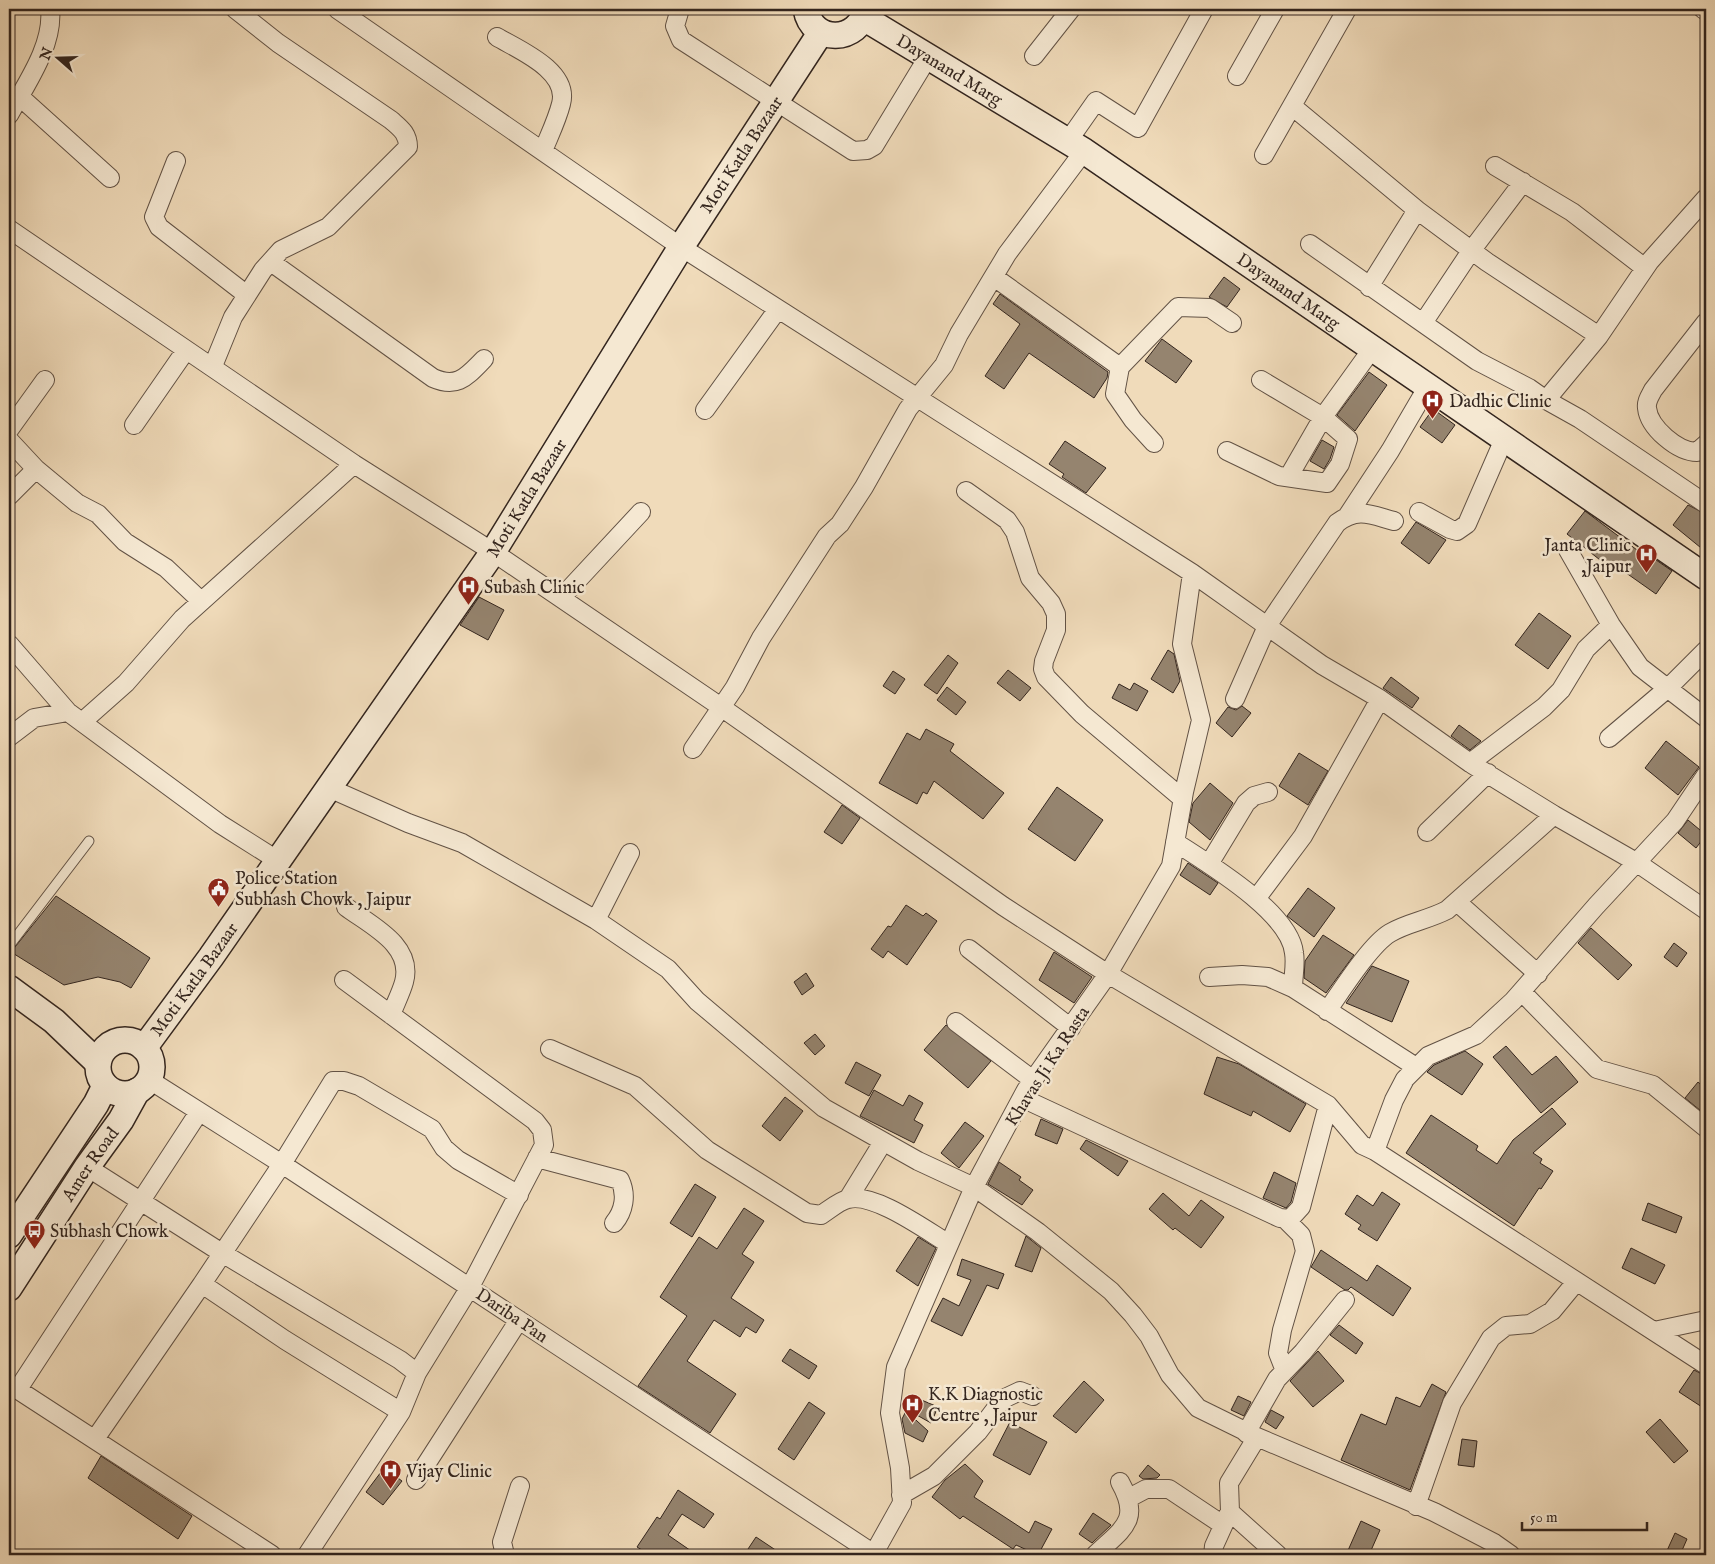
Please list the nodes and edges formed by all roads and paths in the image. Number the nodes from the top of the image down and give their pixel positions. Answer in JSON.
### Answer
{"nodes":[{"id":1,"x":50,"y":9,"type":"edge"},
{"id":2,"x":235,"y":9,"type":"edge"},
{"id":3,"x":337,"y":9,"type":"edge"},
{"id":4,"x":680,"y":9,"type":"edge"},
{"id":5,"x":806,"y":9,"type":"edge"},
{"id":6,"x":1071,"y":9,"type":"edge"},
{"id":7,"x":1204,"y":9,"type":"edge"},
{"id":8,"x":1275,"y":9,"type":"edge"},
{"id":9,"x":1347,"y":9,"type":"edge"},
{"id":10,"x":1703,"y":9,"type":"edge"},
{"id":11,"x":1706,"y":11,"type":"edge"},
{"id":12,"x":865,"y":13,"type":"edge"},
{"id":13,"x":820,"y":32,"type":"junction"},
{"id":14,"x":497,"y":37,"type":"dead end"},
{"id":15,"x":928,"y":56,"type":"junction"},
{"id":16,"x":1034,"y":56,"type":"dead end"},
{"id":17,"x":1237,"y":76,"type":"dead end"},
{"id":18,"x":19,"y":96,"type":"junction"},
{"id":19,"x":776,"y":100,"type":"junction"},
{"id":20,"x":1292,"y":106,"type":"junction"},
{"id":21,"x":9,"y":115,"type":"edge"},
{"id":22,"x":1076,"y":146,"type":"junction"},
{"id":23,"x":543,"y":151,"type":"junction"},
{"id":24,"x":1264,"y":155,"type":"dead end"},
{"id":25,"x":176,"y":161,"type":"dead end"},
{"id":26,"x":1495,"y":166,"type":"dead end"},
{"id":27,"x":110,"y":178,"type":"dead end"},
{"id":28,"x":1522,"y":182,"type":"junction"},
{"id":29,"x":1706,"y":198,"type":"edge"},
{"id":30,"x":1417,"y":210,"type":"junction"},
{"id":31,"x":9,"y":229,"type":"edge"},
{"id":32,"x":1310,"y":244,"type":"dead end"},
{"id":33,"x":681,"y":247,"type":"junction"},
{"id":34,"x":1471,"y":251,"type":"junction"},
{"id":35,"x":271,"y":262,"type":"junction"},
{"id":36,"x":1645,"y":268,"type":"junction"},
{"id":37,"x":994,"y":277,"type":"junction"},
{"id":38,"x":1369,"y":287,"type":"junction"},
{"id":39,"x":247,"y":295,"type":"junction"},
{"id":40,"x":778,"y":309,"type":"junction"},
{"id":41,"x":1706,"y":322,"type":"edge"},
{"id":42,"x":1232,"y":323,"type":"dead end"},
{"id":43,"x":1423,"y":323,"type":"junction"},
{"id":44,"x":1598,"y":336,"type":"junction"},
{"id":45,"x":1372,"y":349,"type":"junction"},
{"id":46,"x":186,"y":350,"type":"junction"},
{"id":47,"x":484,"y":359,"type":"dead end"},
{"id":48,"x":213,"y":366,"type":"junction"},
{"id":49,"x":1120,"y":367,"type":"junction"},
{"id":50,"x":45,"y":380,"type":"dead end"},
{"id":51,"x":1261,"y":380,"type":"dead end"},
{"id":52,"x":1428,"y":386,"type":"junction"},
{"id":53,"x":917,"y":398,"type":"junction"},
{"id":54,"x":1546,"y":400,"type":"junction"},
{"id":55,"x":705,"y":410,"type":"dead end"},
{"id":56,"x":1323,"y":417,"type":"junction"},
{"id":57,"x":134,"y":425,"type":"dead end"},
{"id":58,"x":9,"y":430,"type":"edge"},
{"id":59,"x":1504,"y":439,"type":"junction"},
{"id":60,"x":9,"y":440,"type":"edge"},
{"id":61,"x":1154,"y":442,"type":"dead end"},
{"id":62,"x":1705,"y":446,"type":"edge"},
{"id":63,"x":1227,"y":451,"type":"dead end"},
{"id":64,"x":354,"y":464,"type":"junction"},
{"id":65,"x":36,"y":469,"type":"junction"},
{"id":66,"x":1290,"y":476,"type":"junction"},
{"id":67,"x":966,"y":490,"type":"dead end"},
{"id":68,"x":9,"y":496,"type":"edge"},
{"id":69,"x":1706,"y":504,"type":"edge"},
{"id":70,"x":642,"y":512,"type":"dead end"},
{"id":71,"x":1419,"y":512,"type":"dead end"},
{"id":72,"x":1348,"y":515,"type":"junction"},
{"id":73,"x":1394,"y":521,"type":"dead end"},
{"id":74,"x":1568,"y":550,"type":"dead end"},
{"id":75,"x":493,"y":552,"type":"junction"},
{"id":76,"x":1192,"y":573,"type":"junction"},
{"id":77,"x":1706,"y":577,"type":"edge"},
{"id":78,"x":560,"y":598,"type":"junction"},
{"id":79,"x":201,"y":601,"type":"junction"},
{"id":80,"x":1611,"y":625,"type":"junction"},
{"id":81,"x":1267,"y":626,"type":"junction"},
{"id":82,"x":9,"y":644,"type":"edge"},
{"id":83,"x":1706,"y":650,"type":"edge"},
{"id":84,"x":1668,"y":688,"type":"junction"},
{"id":85,"x":1235,"y":699,"type":"dead end"},
{"id":86,"x":1380,"y":699,"type":"junction"},
{"id":87,"x":721,"y":707,"type":"junction"},
{"id":88,"x":75,"y":717,"type":"junction"},
{"id":89,"x":1706,"y":718,"type":"edge"},
{"id":90,"x":9,"y":737,"type":"edge"},
{"id":91,"x":1609,"y":738,"type":"dead end"},
{"id":92,"x":693,"y":749,"type":"dead end"},
{"id":93,"x":1470,"y":762,"type":"junction"},
{"id":94,"x":1488,"y":773,"type":"junction"},
{"id":95,"x":1706,"y":775,"type":"edge"},
{"id":96,"x":329,"y":788,"type":"junction"},
{"id":97,"x":1268,"y":792,"type":"dead end"},
{"id":98,"x":1183,"y":800,"type":"junction"},
{"id":99,"x":1554,"y":815,"type":"junction"},
{"id":100,"x":1427,"y":832,"type":"dead end"},
{"id":101,"x":88,"y":841,"type":"dead end"},
{"id":102,"x":1175,"y":842,"type":"junction"},
{"id":103,"x":630,"y":853,"type":"dead end"},
{"id":104,"x":277,"y":860,"type":"junction"},
{"id":105,"x":1636,"y":862,"type":"junction"},
{"id":106,"x":1209,"y":864,"type":"junction"},
{"id":107,"x":1256,"y":899,"type":"junction"},
{"id":108,"x":1457,"y":902,"type":"junction"},
{"id":109,"x":346,"y":907,"type":"dead end"},
{"id":110,"x":1706,"y":910,"type":"edge"},
{"id":111,"x":596,"y":920,"type":"junction"},
{"id":112,"x":9,"y":946,"type":"edge"},
{"id":113,"x":969,"y":948,"type":"dead end"},
{"id":114,"x":1108,"y":974,"type":"junction"},
{"id":115,"x":1538,"y":974,"type":"junction"},
{"id":116,"x":1209,"y":977,"type":"dead end"},
{"id":117,"x":344,"y":980,"type":"dead end"},
{"id":118,"x":9,"y":988,"type":"edge"},
{"id":119,"x":1293,"y":988,"type":"junction"},
{"id":120,"x":1522,"y":992,"type":"junction"},
{"id":121,"x":1327,"y":1011,"type":"junction"},
{"id":122,"x":390,"y":1015,"type":"junction"},
{"id":123,"x":956,"y":1022,"type":"dead end"},
{"id":124,"x":1071,"y":1028,"type":"junction"},
{"id":125,"x":144,"y":1048,"type":"junction"},
{"id":126,"x":550,"y":1049,"type":"dead end"},
{"id":127,"x":104,"y":1054,"type":"junction"},
{"id":128,"x":1416,"y":1067,"type":"junction"},
{"id":129,"x":1033,"y":1080,"type":"junction"},
{"id":130,"x":142,"y":1085,"type":"junction"},
{"id":131,"x":105,"y":1086,"type":"junction"},
{"id":132,"x":1022,"y":1098,"type":"junction"},
{"id":133,"x":1328,"y":1106,"type":"junction"},
{"id":134,"x":198,"y":1112,"type":"junction"},
{"id":135,"x":1706,"y":1128,"type":"edge"},
{"id":136,"x":882,"y":1142,"type":"junction"},
{"id":137,"x":1375,"y":1151,"type":"junction"},
{"id":138,"x":537,"y":1158,"type":"junction"},
{"id":139,"x":282,"y":1164,"type":"junction"},
{"id":140,"x":87,"y":1167,"type":"junction"},
{"id":141,"x":974,"y":1188,"type":"junction"},
{"id":142,"x":519,"y":1195,"type":"junction"},
{"id":143,"x":848,"y":1199,"type":"junction"},
{"id":144,"x":139,"y":1200,"type":"junction"},
{"id":145,"x":1285,"y":1219,"type":"junction"},
{"id":146,"x":614,"y":1223,"type":"dead end"},
{"id":147,"x":9,"y":1235,"type":"edge"},
{"id":148,"x":949,"y":1244,"type":"junction"},
{"id":149,"x":222,"y":1253,"type":"junction"},
{"id":150,"x":11,"y":1280,"type":"edge"},
{"id":151,"x":1576,"y":1282,"type":"junction"},
{"id":152,"x":202,"y":1284,"type":"junction"},
{"id":153,"x":470,"y":1287,"type":"junction"},
{"id":154,"x":1345,"y":1300,"type":"dead end"},
{"id":155,"x":519,"y":1320,"type":"junction"},
{"id":156,"x":1706,"y":1320,"type":"edge"},
{"id":157,"x":1654,"y":1331,"type":"junction"},
{"id":158,"x":1706,"y":1365,"type":"edge"},
{"id":159,"x":1285,"y":1371,"type":"junction"},
{"id":160,"x":417,"y":1373,"type":"junction"},
{"id":161,"x":13,"y":1386,"type":"edge"},
{"id":162,"x":1033,"y":1396,"type":"dead end"},
{"id":163,"x":401,"y":1412,"type":"junction"},
{"id":164,"x":1252,"y":1435,"type":"junction"},
{"id":165,"x":96,"y":1439,"type":"junction"},
{"id":166,"x":416,"y":1480,"type":"dead end"},
{"id":167,"x":1120,"y":1482,"type":"dead end"},
{"id":168,"x":520,"y":1486,"type":"dead end"},
{"id":169,"x":901,"y":1495,"type":"junction"},
{"id":170,"x":1129,"y":1498,"type":"junction"},
{"id":171,"x":1416,"y":1506,"type":"junction"},
{"id":172,"x":1226,"y":1519,"type":"junction"},
{"id":173,"x":272,"y":1555,"type":"edge"},
{"id":174,"x":308,"y":1555,"type":"edge"},
{"id":175,"x":505,"y":1555,"type":"edge"},
{"id":176,"x":874,"y":1555,"type":"edge"},
{"id":177,"x":1095,"y":1555,"type":"edge"},
{"id":178,"x":1213,"y":1555,"type":"edge"},
{"id":179,"x":1278,"y":1555,"type":"edge"},
{"id":180,"x":1511,"y":1555,"type":"edge"}],
"edges":[{"from":1,"to":18,"type":"street"},
{"from":2,"to":35,"type":"street"},
{"from":3,"to":23,"type":"street"},
{"from":4,"to":19,"type":"street"},
{"from":5,"to":13,"type":"street"},
{"from":6,"to":16,"type":"street"},
{"from":7,"to":22,"type":"street"},
{"from":8,"to":17,"type":"street"},
{"from":9,"to":20,"type":"street"},
{"from":10,"to":11,"type":"street"},
{"from":12,"to":13,"type":"street"},
{"from":12,"to":15,"type":"street","name":"Dayanand Marg"},
{"from":13,"to":19,"type":"street","name":"Moti Katla Bazaar"},
{"from":14,"to":23,"type":"street"},
{"from":15,"to":19,"type":"street"},
{"from":15,"to":22,"type":"street","name":"Dayanand Marg"},
{"from":18,"to":21,"type":"street"},
{"from":18,"to":27,"type":"street"},
{"from":19,"to":33,"type":"street","name":"Moti Katla Bazaar"},
{"from":20,"to":24,"type":"street"},
{"from":20,"to":30,"type":"street"},
{"from":22,"to":37,"type":"street"},
{"from":22,"to":45,"type":"street","name":"Dayanand Marg"},
{"from":23,"to":33,"type":"street"},
{"from":25,"to":39,"type":"street"},
{"from":26,"to":28,"type":"street"},
{"from":28,"to":34,"type":"street"},
{"from":28,"to":36,"type":"street"},
{"from":29,"to":36,"type":"street"},
{"from":30,"to":34,"type":"street"},
{"from":30,"to":38,"type":"street"},
{"from":31,"to":46,"type":"street"},
{"from":32,"to":38,"type":"street"},
{"from":33,"to":40,"type":"street"},
{"from":33,"to":75,"type":"street","name":"Moti Katla Bazaar"},
{"from":34,"to":43,"type":"street"},
{"from":34,"to":44,"type":"street"},
{"from":35,"to":39,"type":"street"},
{"from":35,"to":47,"type":"street"},
{"from":36,"to":44,"type":"street"},
{"from":37,"to":49,"type":"street"},
{"from":37,"to":53,"type":"street"},
{"from":38,"to":43,"type":"street"},
{"from":39,"to":48,"type":"street"},
{"from":40,"to":53,"type":"street"},
{"from":40,"to":55,"type":"street"},
{"from":41,"to":62,"type":"street"},
{"from":42,"to":49,"type":"street"},
{"from":43,"to":54,"type":"street"},
{"from":44,"to":54,"type":"street"},
{"from":45,"to":52,"type":"street","name":"Dayanand Marg"},
{"from":45,"to":56,"type":"street"},
{"from":46,"to":48,"type":"street"},
{"from":46,"to":57,"type":"street"},
{"from":48,"to":64,"type":"street"},
{"from":49,"to":61,"type":"street"},
{"from":50,"to":58,"type":"street"},
{"from":51,"to":56,"type":"street"},
{"from":52,"to":59,"type":"street","name":"Dayanand Marg"},
{"from":52,"to":72,"type":"street"},
{"from":53,"to":76,"type":"street"},
{"from":53,"to":87,"type":"street"},
{"from":54,"to":69,"type":"street"},
{"from":56,"to":66,"type":"street"},
{"from":56,"to":66,"type":"street"},
{"from":59,"to":71,"type":"street"},
{"from":59,"to":77,"type":"street","name":"Dayanand Marg"},
{"from":60,"to":65,"type":"street"},
{"from":63,"to":66,"type":"street"},
{"from":64,"to":75,"type":"street"},
{"from":64,"to":79,"type":"street"},
{"from":65,"to":68,"type":"street"},
{"from":65,"to":79,"type":"street"},
{"from":67,"to":98,"type":"street"},
{"from":70,"to":78,"type":"street"},
{"from":72,"to":73,"type":"street"},
{"from":72,"to":81,"type":"street"},
{"from":74,"to":80,"type":"street"},
{"from":75,"to":78,"type":"street"},
{"from":75,"to":96,"type":"street","name":"Moti Katla Bazaar"},
{"from":76,"to":81,"type":"street"},
{"from":76,"to":98,"type":"street","name":"Khavas Ji Ka Rasta"},
{"from":78,"to":87,"type":"street"},
{"from":79,"to":88,"type":"street"},
{"from":80,"to":84,"type":"street"},
{"from":80,"to":93,"type":"street"},
{"from":81,"to":85,"type":"street"},
{"from":81,"to":86,"type":"street"},
{"from":82,"to":88,"type":"street"},
{"from":83,"to":84,"type":"street"},
{"from":84,"to":89,"type":"street"},
{"from":84,"to":91,"type":"street"},
{"from":86,"to":93,"type":"street"},
{"from":86,"to":107,"type":"street"},
{"from":87,"to":92,"type":"street"},
{"from":87,"to":114,"type":"street"},
{"from":88,"to":90,"type":"street"},
{"from":88,"to":104,"type":"street"},
{"from":93,"to":94,"type":"street"},
{"from":94,"to":99,"type":"street"},
{"from":94,"to":100,"type":"street"},
{"from":95,"to":105,"type":"street"},
{"from":96,"to":104,"type":"street","name":"Moti Katla Bazaar"},
{"from":96,"to":111,"type":"street"},
{"from":97,"to":106,"type":"street"},
{"from":98,"to":102,"type":"street","name":"Khavas Ji Ka Rasta"},
{"from":99,"to":105,"type":"street"},
{"from":99,"to":108,"type":"street"},
{"from":101,"to":112,"type":"lane"},
{"from":102,"to":106,"type":"street"},
{"from":102,"to":114,"type":"street","name":"Khavas Ji Ka Rasta"},
{"from":103,"to":111,"type":"street"},
{"from":104,"to":125,"type":"street","name":"Moti Katla Bazaar"},
{"from":105,"to":110,"type":"street"},
{"from":105,"to":115,"type":"street"},
{"from":106,"to":107,"type":"street"},
{"from":107,"to":119,"type":"street"},
{"from":108,"to":115,"type":"street"},
{"from":108,"to":121,"type":"street"},
{"from":109,"to":122,"type":"street"},
{"from":111,"to":136,"type":"street"},
{"from":113,"to":124,"type":"street"},
{"from":114,"to":124,"type":"street","name":"Khavas Ji Ka Rasta"},
{"from":114,"to":133,"type":"street"},
{"from":115,"to":120,"type":"street"},
{"from":116,"to":119,"type":"street"},
{"from":117,"to":122,"type":"street"},
{"from":118,"to":127,"type":"street"},
{"from":119,"to":121,"type":"street"},
{"from":120,"to":128,"type":"street"},
{"from":120,"to":135,"type":"street"},
{"from":121,"to":128,"type":"street"},
{"from":122,"to":138,"type":"street"},
{"from":123,"to":129,"type":"street"},
{"from":124,"to":129,"type":"street","name":"Khavas Ji Ka Rasta"},
{"from":125,"to":127,"type":"street"},
{"from":125,"to":130,"type":"street"},
{"from":126,"to":143,"type":"street"},
{"from":127,"to":131,"type":"street"},
{"from":128,"to":137,"type":"street"},
{"from":129,"to":132,"type":"street","name":"Khavas Ji Ka Rasta"},
{"from":130,"to":131,"type":"street"},
{"from":130,"to":134,"type":"street","name":"Dariba Pan"},
{"from":130,"to":140,"type":"street","name":"Amer Road"},
{"from":131,"to":147,"type":"street","name":"Amer Road"},
{"from":132,"to":141,"type":"street","name":"Khavas Ji Ka Rasta"},
{"from":132,"to":145,"type":"street"},
{"from":133,"to":137,"type":"street"},
{"from":133,"to":145,"type":"street"},
{"from":134,"to":139,"type":"street","name":"Dariba Pan"},
{"from":134,"to":144,"type":"street"},
{"from":136,"to":141,"type":"street"},
{"from":136,"to":143,"type":"street"},
{"from":137,"to":151,"type":"street"},
{"from":138,"to":142,"type":"street"},
{"from":138,"to":146,"type":"street"},
{"from":139,"to":142,"type":"street"},
{"from":139,"to":149,"type":"street"},
{"from":139,"to":153,"type":"street","name":"Dariba Pan"},
{"from":140,"to":144,"type":"street"},
{"from":140,"to":150,"type":"street","name":"Amer Road"},
{"from":141,"to":148,"type":"street","name":"Khavas Ji Ka Rasta"},
{"from":141,"to":164,"type":"street"},
{"from":142,"to":153,"type":"street"},
{"from":143,"to":148,"type":"street"},
{"from":144,"to":149,"type":"street"},
{"from":144,"to":161,"type":"street"},
{"from":145,"to":159,"type":"street"},
{"from":148,"to":169,"type":"street","name":"Khavas Ji Ka Rasta"},
{"from":149,"to":152,"type":"street"},
{"from":149,"to":160,"type":"street"},
{"from":151,"to":157,"type":"street"},
{"from":151,"to":171,"type":"street"},
{"from":152,"to":163,"type":"street"},
{"from":152,"to":165,"type":"street"},
{"from":153,"to":155,"type":"street","name":"Dariba Pan"},
{"from":153,"to":160,"type":"street"},
{"from":154,"to":159,"type":"street"},
{"from":155,"to":166,"type":"street"},
{"from":155,"to":176,"type":"street","name":"Dariba Pan"},
{"from":156,"to":157,"type":"street"},
{"from":157,"to":158,"type":"street"},
{"from":159,"to":164,"type":"street"},
{"from":160,"to":163,"type":"street"},
{"from":161,"to":165,"type":"street"},
{"from":162,"to":169,"type":"street"},
{"from":163,"to":174,"type":"street"},
{"from":164,"to":171,"type":"street"},
{"from":164,"to":172,"type":"street"},
{"from":165,"to":173,"type":"street"},
{"from":167,"to":170,"type":"street"},
{"from":168,"to":175,"type":"street"},
{"from":169,"to":176,"type":"street","name":"Khavas Ji Ka Rasta"},
{"from":170,"to":172,"type":"street"},
{"from":170,"to":177,"type":"street"},
{"from":171,"to":180,"type":"street"},
{"from":172,"to":178,"type":"street"},
{"from":172,"to":179,"type":"street"}]}
